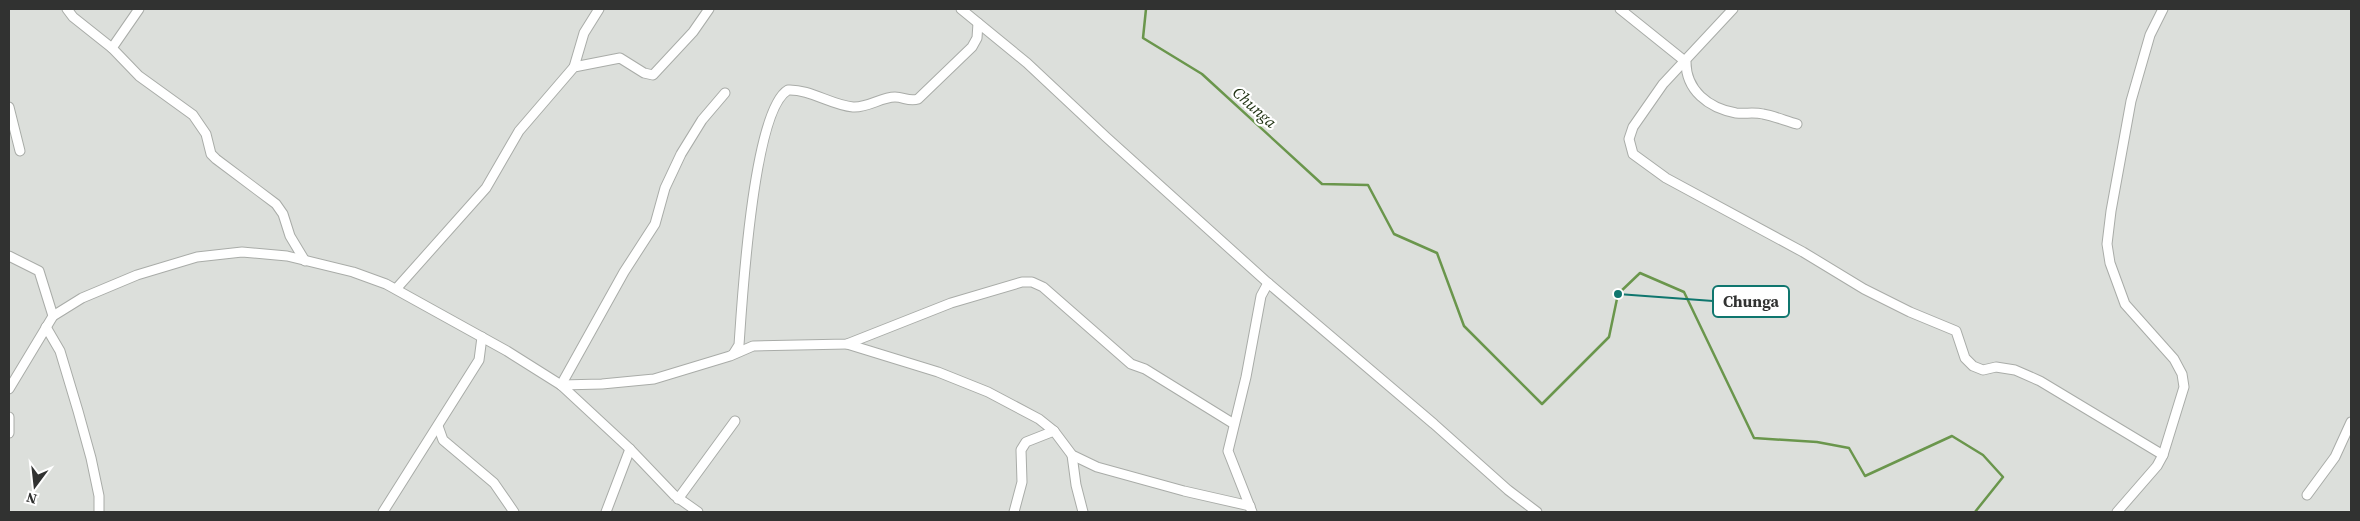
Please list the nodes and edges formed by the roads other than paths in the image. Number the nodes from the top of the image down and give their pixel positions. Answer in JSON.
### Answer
{"nodes":[{"id":1,"x":67,"y":9,"type":"edge"},
{"id":2,"x":139,"y":9,"type":"edge"},
{"id":3,"x":599,"y":9,"type":"edge"},
{"id":4,"x":709,"y":9,"type":"edge"},
{"id":5,"x":960,"y":9,"type":"edge"},
{"id":6,"x":1620,"y":9,"type":"edge"},
{"id":7,"x":1733,"y":9,"type":"edge"},
{"id":8,"x":2163,"y":9,"type":"edge"},
{"id":9,"x":978,"y":24,"type":"junction"},
{"id":10,"x":112,"y":48,"type":"junction"},
{"id":11,"x":1686,"y":62,"type":"junction"},
{"id":12,"x":574,"y":67,"type":"junction"},
{"id":13,"x":725,"y":93,"type":"dead end"},
{"id":14,"x":9,"y":107,"type":"edge"},
{"id":15,"x":1796,"y":124,"type":"dead end"},
{"id":16,"x":20,"y":151,"type":"dead end"},
{"id":17,"x":9,"y":256,"type":"edge"},
{"id":18,"x":305,"y":261,"type":"junction"},
{"id":19,"x":1268,"y":283,"type":"junction"},
{"id":20,"x":396,"y":289,"type":"junction"},
{"id":21,"x":54,"y":316,"type":"junction"},
{"id":22,"x":46,"y":327,"type":"junction"},
{"id":23,"x":482,"y":337,"type":"junction"},
{"id":24,"x":847,"y":344,"type":"junction"},
{"id":25,"x":734,"y":353,"type":"junction"},
{"id":26,"x":561,"y":385,"type":"junction"},
{"id":27,"x":9,"y":389,"type":"edge"},
{"id":28,"x":9,"y":417,"type":"edge"},
{"id":29,"x":735,"y":420,"type":"dead end"},
{"id":30,"x":2351,"y":422,"type":"edge"},
{"id":31,"x":1234,"y":424,"type":"junction"},
{"id":32,"x":438,"y":426,"type":"junction"},
{"id":33,"x":1054,"y":431,"type":"junction"},
{"id":34,"x":9,"y":433,"type":"edge"},
{"id":35,"x":630,"y":449,"type":"junction"},
{"id":36,"x":1072,"y":455,"type":"junction"},
{"id":37,"x":2163,"y":455,"type":"junction"},
{"id":38,"x":2307,"y":494,"type":"dead end"},
{"id":39,"x":678,"y":499,"type":"junction"},
{"id":40,"x":1251,"y":509,"type":"edge"},
{"id":41,"x":99,"y":512,"type":"edge"},
{"id":42,"x":383,"y":512,"type":"edge"},
{"id":43,"x":514,"y":512,"type":"edge"},
{"id":44,"x":606,"y":512,"type":"edge"},
{"id":45,"x":698,"y":512,"type":"edge"},
{"id":46,"x":1014,"y":512,"type":"edge"},
{"id":47,"x":1083,"y":512,"type":"edge"},
{"id":48,"x":1537,"y":512,"type":"edge"},
{"id":49,"x":2117,"y":512,"type":"edge"}],
"edges":[{"from":1,"to":10,"type":"street"},
{"from":2,"to":10,"type":"street"},
{"from":3,"to":12,"type":"street"},
{"from":4,"to":12,"type":"street"},
{"from":5,"to":9,"type":"street"},
{"from":6,"to":11,"type":"street"},
{"from":7,"to":11,"type":"street"},
{"from":8,"to":37,"type":"street"},
{"from":9,"to":19,"type":"street"},
{"from":9,"to":25,"type":"street"},
{"from":10,"to":18,"type":"street"},
{"from":11,"to":15,"type":"street"},
{"from":11,"to":37,"type":"street"},
{"from":12,"to":20,"type":"street"},
{"from":13,"to":26,"type":"street"},
{"from":14,"to":16,"type":"street"},
{"from":17,"to":21,"type":"street"},
{"from":18,"to":20,"type":"street"},
{"from":18,"to":21,"type":"street"},
{"from":19,"to":31,"type":"street"},
{"from":19,"to":48,"type":"street"},
{"from":20,"to":23,"type":"street"},
{"from":21,"to":22,"type":"street"},
{"from":22,"to":27,"type":"street"},
{"from":22,"to":41,"type":"street"},
{"from":23,"to":26,"type":"street"},
{"from":23,"to":32,"type":"street"},
{"from":24,"to":25,"type":"street"},
{"from":24,"to":31,"type":"street"},
{"from":24,"to":33,"type":"street"},
{"from":25,"to":26,"type":"street"},
{"from":26,"to":35,"type":"street"},
{"from":28,"to":34,"type":"street"},
{"from":29,"to":39,"type":"street"},
{"from":30,"to":38,"type":"street"},
{"from":31,"to":40,"type":"street"},
{"from":32,"to":42,"type":"street"},
{"from":32,"to":43,"type":"street"},
{"from":33,"to":36,"type":"street"},
{"from":33,"to":46,"type":"street"},
{"from":35,"to":39,"type":"street"},
{"from":35,"to":44,"type":"street"},
{"from":36,"to":40,"type":"street"},
{"from":36,"to":47,"type":"street"},
{"from":37,"to":49,"type":"street"},
{"from":39,"to":45,"type":"street"}]}
